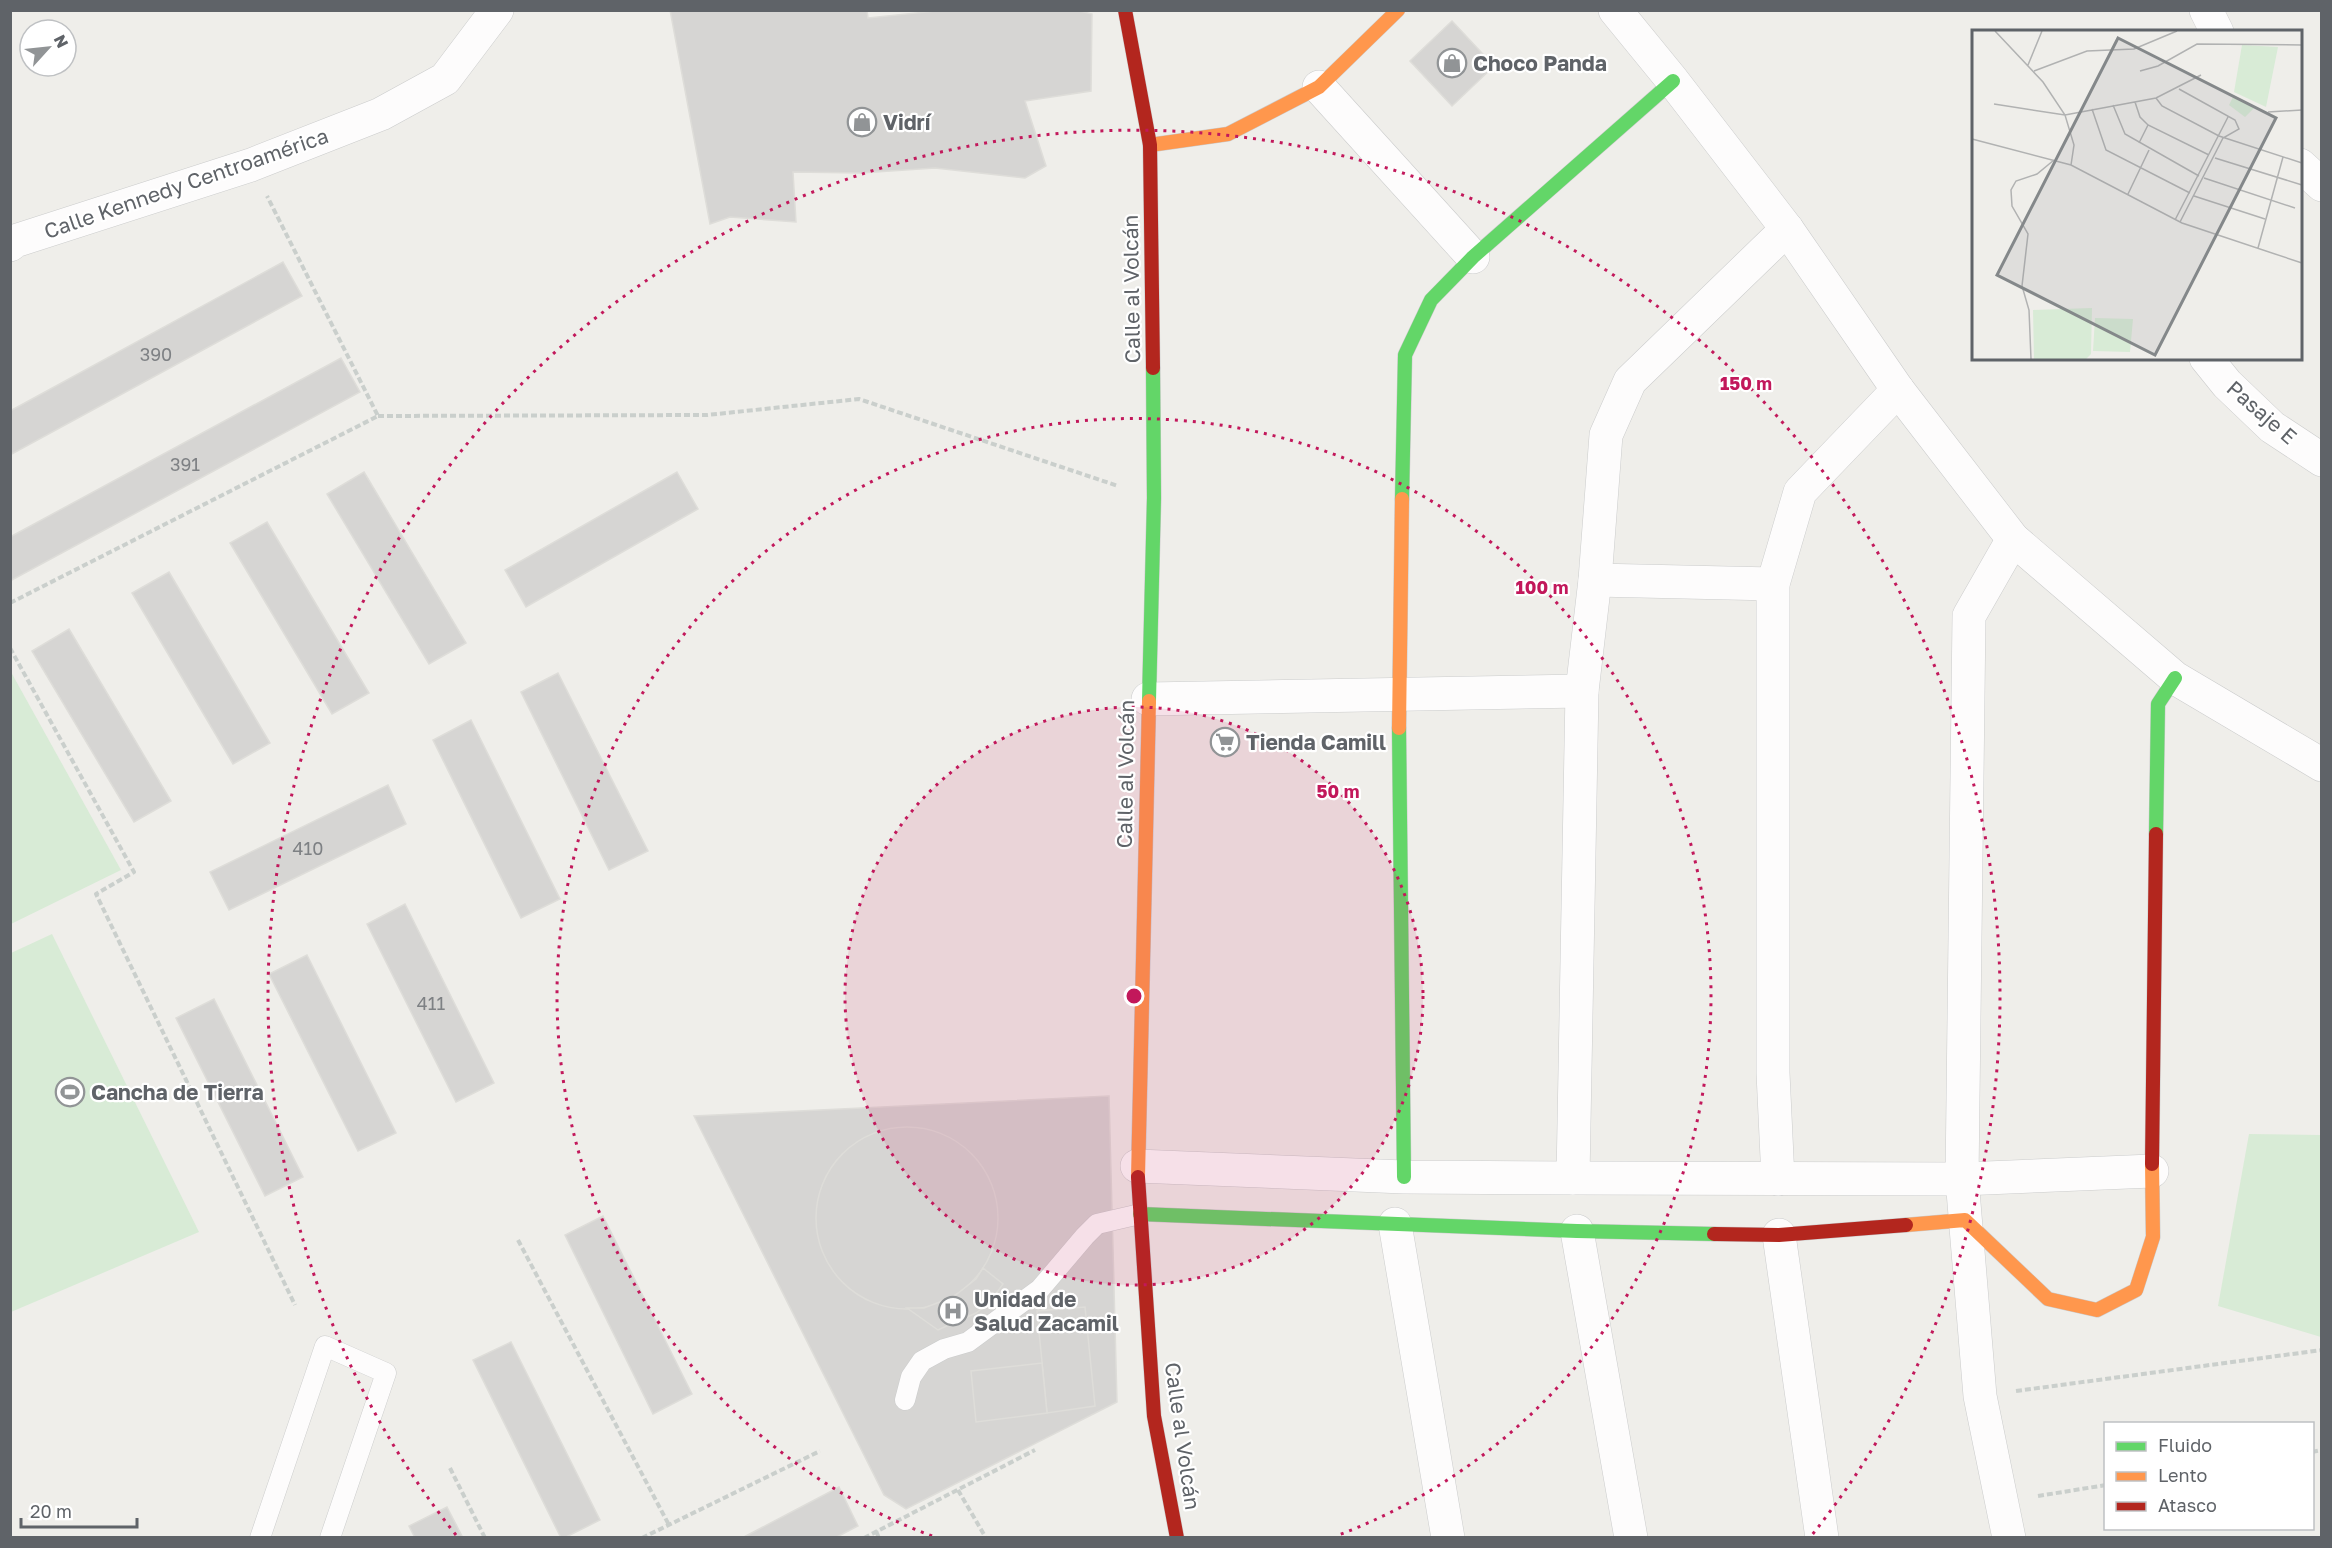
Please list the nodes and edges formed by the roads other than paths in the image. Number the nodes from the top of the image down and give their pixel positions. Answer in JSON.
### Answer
{"nodes":[{"id":1,"x":497,"y":10,"type":"edge"},
{"id":2,"x":1125,"y":10,"type":"edge"},
{"id":3,"x":1398,"y":10,"type":"edge"},
{"id":4,"x":1616,"y":10,"type":"edge"},
{"id":5,"x":2206,"y":10,"type":"edge"},
{"id":6,"x":2216,"y":30,"type":"edge"},
{"id":7,"x":1673,"y":81,"type":"junction"},
{"id":8,"x":1319,"y":87,"type":"junction"},
{"id":9,"x":1150,"y":144,"type":"junction"},
{"id":10,"x":2302,"y":166,"type":"edge"},
{"id":11,"x":2322,"y":185,"type":"edge"},
{"id":12,"x":1787,"y":229,"type":"junction"},
{"id":13,"x":10,"y":245,"type":"edge"},
{"id":14,"x":1473,"y":257,"type":"junction"},
{"id":15,"x":2208,"y":360,"type":"edge"},
{"id":16,"x":1898,"y":390,"type":"junction"},
{"id":17,"x":2322,"y":460,"type":"edge"},
{"id":18,"x":2013,"y":539,"type":"junction"},
{"id":19,"x":1595,"y":580,"type":"junction"},
{"id":20,"x":1773,"y":584,"type":"junction"},
{"id":21,"x":2175,"y":678,"type":"junction"},
{"id":22,"x":1582,"y":691,"type":"junction"},
{"id":23,"x":1399,"y":696,"type":"junction"},
{"id":24,"x":1148,"y":699,"type":"junction"},
{"id":25,"x":2322,"y":765,"type":"edge"},
{"id":26,"x":1137,"y":1166,"type":"junction"},
{"id":27,"x":2152,"y":1171,"type":"junction"},
{"id":28,"x":1291,"y":1173,"type":"junction"},
{"id":29,"x":1404,"y":1177,"type":"junction"},
{"id":30,"x":1573,"y":1178,"type":"junction"},
{"id":31,"x":1778,"y":1179,"type":"junction"},
{"id":32,"x":1962,"y":1179,"type":"junction"},
{"id":33,"x":1140,"y":1214,"type":"junction"},
{"id":34,"x":1287,"y":1220,"type":"junction"},
{"id":35,"x":1965,"y":1220,"type":"junction"},
{"id":36,"x":1395,"y":1224,"type":"junction"},
{"id":37,"x":1577,"y":1231,"type":"junction"},
{"id":38,"x":1779,"y":1235,"type":"junction"},
{"id":39,"x":905,"y":1400,"type":"dead end"},
{"id":40,"x":260,"y":1538,"type":"edge"},
{"id":41,"x":330,"y":1538,"type":"edge"},
{"id":42,"x":1177,"y":1538,"type":"edge"},
{"id":43,"x":1448,"y":1538,"type":"edge"},
{"id":44,"x":1631,"y":1538,"type":"edge"},
{"id":45,"x":1822,"y":1538,"type":"edge"},
{"id":46,"x":2009,"y":1538,"type":"edge"}],
"edges":[{"from":1,"to":13,"type":"street","name":"Calle Kennedy Centroamérica"},
{"from":2,"to":9,"type":"street","name":"Calle al Volcán"},
{"from":3,"to":8,"type":"street"},
{"from":4,"to":7,"type":"street"},
{"from":5,"to":6,"type":"street"},
{"from":7,"to":12,"type":"street"},
{"from":7,"to":14,"type":"street"},
{"from":8,"to":9,"type":"street"},
{"from":8,"to":14,"type":"street"},
{"from":9,"to":24,"type":"street","name":"Calle al Volcán"},
{"from":10,"to":11,"type":"street"},
{"from":12,"to":16,"type":"street"},
{"from":12,"to":19,"type":"street"},
{"from":14,"to":23,"type":"street"},
{"from":15,"to":17,"type":"street","name":"Pasaje E"},
{"from":16,"to":18,"type":"street"},
{"from":16,"to":20,"type":"street"},
{"from":18,"to":21,"type":"street"},
{"from":18,"to":32,"type":"street"},
{"from":19,"to":20,"type":"street"},
{"from":19,"to":22,"type":"street"},
{"from":20,"to":31,"type":"street"},
{"from":21,"to":25,"type":"street"},
{"from":21,"to":27,"type":"street"},
{"from":22,"to":23,"type":"street"},
{"from":22,"to":30,"type":"street"},
{"from":23,"to":24,"type":"street"},
{"from":23,"to":29,"type":"street"},
{"from":24,"to":26,"type":"street","name":"Calle al Volcán"},
{"from":26,"to":28,"type":"street"},
{"from":26,"to":33,"type":"street","name":"Calle al Volcán"},
{"from":27,"to":32,"type":"street"},
{"from":27,"to":35,"type":"street"},
{"from":28,"to":29,"type":"street"},
{"from":28,"to":34,"type":"street"},
{"from":29,"to":30,"type":"street"},
{"from":30,"to":31,"type":"street"},
{"from":31,"to":32,"type":"street"},
{"from":32,"to":35,"type":"street"},
{"from":33,"to":34,"type":"street"},
{"from":33,"to":39,"type":"lane"},
{"from":33,"to":42,"type":"street","name":"Calle al Volcán"},
{"from":34,"to":36,"type":"street"},
{"from":35,"to":38,"type":"street"},
{"from":35,"to":46,"type":"street"},
{"from":36,"to":37,"type":"street"},
{"from":36,"to":43,"type":"street"},
{"from":37,"to":38,"type":"street"},
{"from":37,"to":44,"type":"street"},
{"from":38,"to":45,"type":"street"},
{"from":40,"to":41,"type":"lane"}]}
